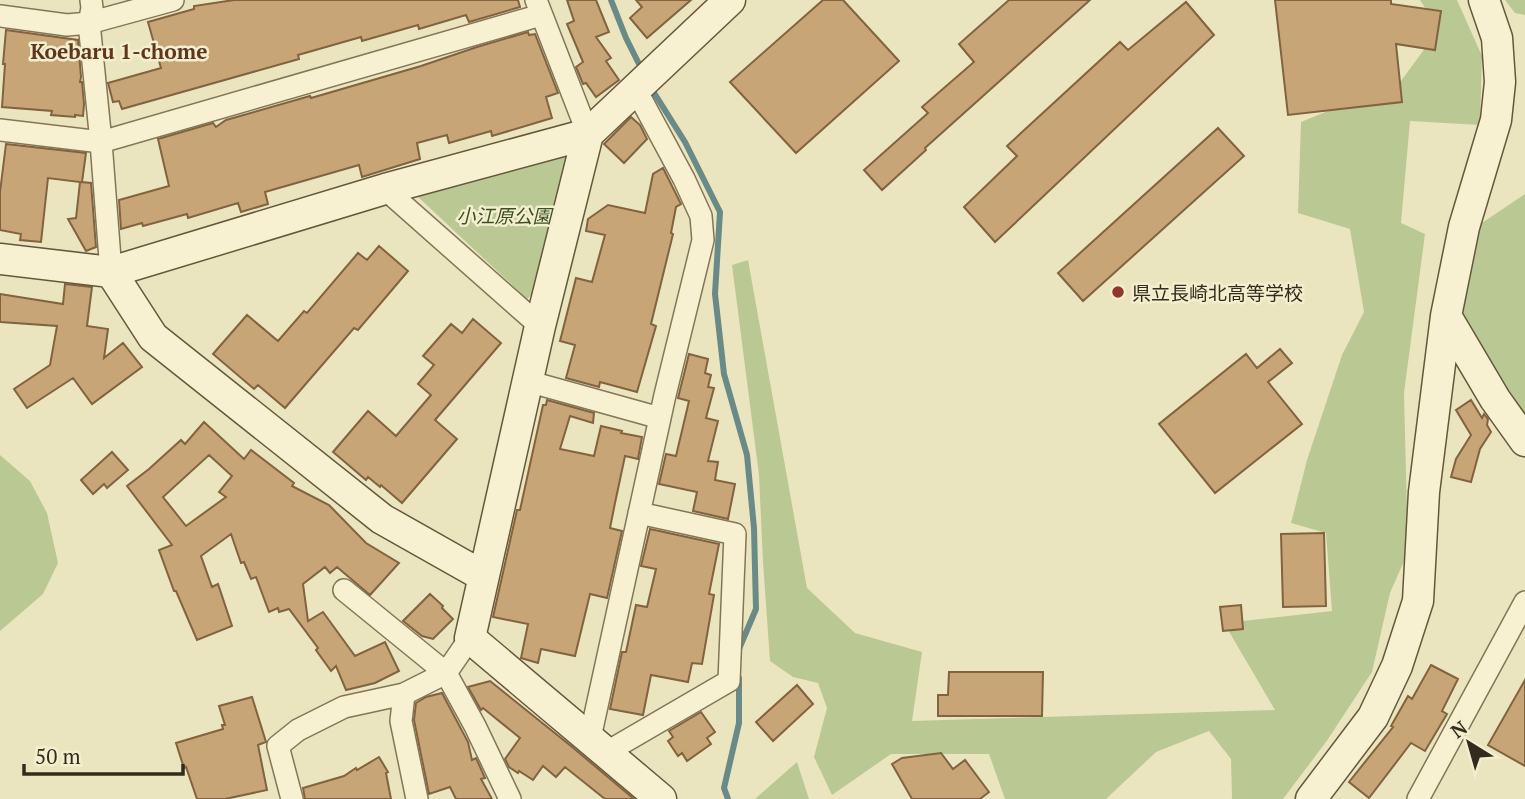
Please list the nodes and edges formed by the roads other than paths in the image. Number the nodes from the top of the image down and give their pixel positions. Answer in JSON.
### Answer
{"nodes":[{"id":1,"x":91,"y":0,"type":"edge"},
{"id":2,"x":173,"y":0,"type":"edge"},
{"id":3,"x":1484,"y":0,"type":"edge"},
{"id":4,"x":724,"y":2,"type":"edge"},
{"id":5,"x":539,"y":7,"type":"edge"},
{"id":6,"x":0,"y":16,"type":"edge"},
{"id":7,"x":89,"y":23,"type":"junction"},
{"id":8,"x":635,"y":88,"type":"junction"},
{"id":9,"x":0,"y":130,"type":"edge"},
{"id":10,"x":588,"y":134,"type":"junction"},
{"id":11,"x":101,"y":142,"type":"junction"},
{"id":12,"x":385,"y":189,"type":"junction"},
{"id":13,"x":0,"y":259,"type":"edge"},
{"id":14,"x":111,"y":272,"type":"junction"},
{"id":15,"x":1446,"y":316,"type":"junction"},
{"id":16,"x":540,"y":326,"type":"junction"},
{"id":17,"x":527,"y":381,"type":"junction"},
{"id":18,"x":660,"y":418,"type":"junction"},
{"id":19,"x":1525,"y":441,"type":"edge"},
{"id":20,"x":639,"y":513,"type":"junction"},
{"id":21,"x":483,"y":576,"type":"junction"},
{"id":22,"x":344,"y":590,"type":"dead end"},
{"id":23,"x":1522,"y":612,"type":"edge"},
{"id":24,"x":470,"y":638,"type":"junction"},
{"id":25,"x":446,"y":673,"type":"junction"},
{"id":26,"x":404,"y":694,"type":"junction"},
{"id":27,"x":598,"y":745,"type":"junction"},
{"id":28,"x":292,"y":799,"type":"edge"},
{"id":29,"x":416,"y":799,"type":"edge"},
{"id":30,"x":510,"y":799,"type":"edge"},
{"id":31,"x":662,"y":799,"type":"edge"},
{"id":32,"x":1311,"y":799,"type":"edge"},
{"id":33,"x":1418,"y":799,"type":"edge"}],
"edges":[{"from":1,"to":7,"type":"street"},
{"from":2,"to":7,"type":"street"},
{"from":3,"to":15,"type":"street"},
{"from":4,"to":8,"type":"street"},
{"from":5,"to":10,"type":"street"},
{"from":5,"to":11,"type":"street"},
{"from":6,"to":7,"type":"street"},
{"from":7,"to":11,"type":"street"},
{"from":8,"to":10,"type":"street"},
{"from":8,"to":18,"type":"street"},
{"from":9,"to":11,"type":"street"},
{"from":10,"to":12,"type":"street"},
{"from":10,"to":16,"type":"street"},
{"from":11,"to":14,"type":"street"},
{"from":12,"to":14,"type":"street"},
{"from":12,"to":16,"type":"street"},
{"from":13,"to":14,"type":"street"},
{"from":14,"to":21,"type":"street"},
{"from":15,"to":19,"type":"street"},
{"from":15,"to":32,"type":"street"},
{"from":16,"to":17,"type":"street"},
{"from":17,"to":18,"type":"street"},
{"from":17,"to":21,"type":"street"},
{"from":18,"to":20,"type":"street"},
{"from":20,"to":27,"type":"street"},
{"from":20,"to":27,"type":"street"},
{"from":21,"to":24,"type":"street"},
{"from":22,"to":25,"type":"street"},
{"from":23,"to":33,"type":"street"},
{"from":24,"to":25,"type":"street"},
{"from":24,"to":27,"type":"street"},
{"from":25,"to":26,"type":"street"},
{"from":25,"to":30,"type":"street"},
{"from":26,"to":28,"type":"street"},
{"from":26,"to":29,"type":"street"},
{"from":27,"to":31,"type":"street"}]}
